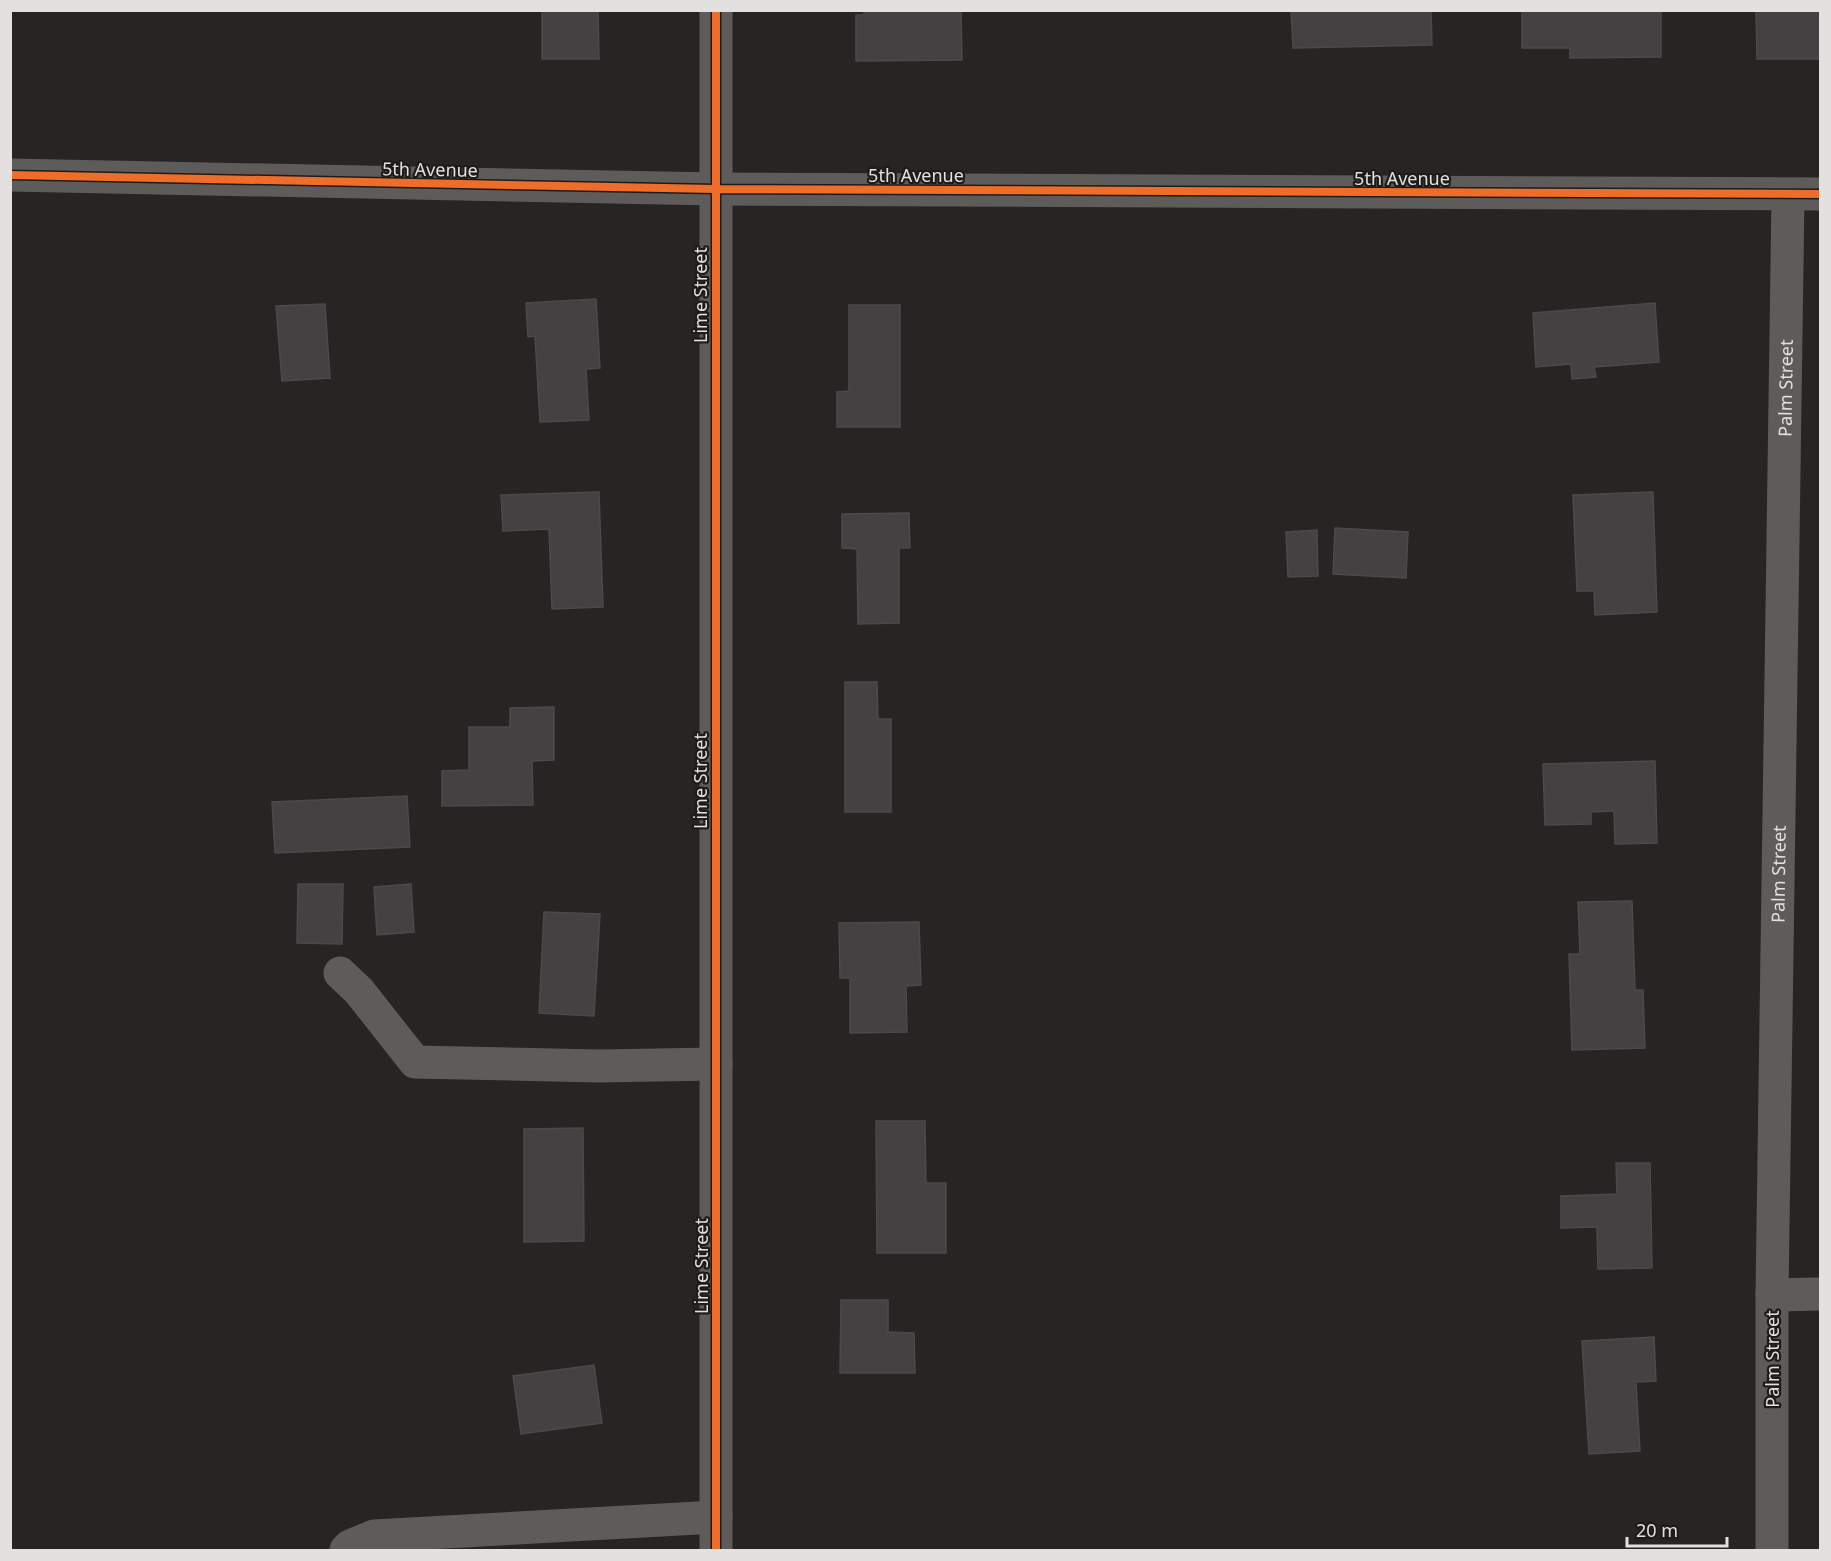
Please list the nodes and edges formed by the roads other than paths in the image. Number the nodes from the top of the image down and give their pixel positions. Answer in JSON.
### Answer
{"nodes":[{"id":1,"x":716,"y":10,"type":"edge"},
{"id":2,"x":10,"y":175,"type":"edge"},
{"id":3,"x":715,"y":189,"type":"junction"},
{"id":4,"x":1821,"y":194,"type":"edge"},
{"id":5,"x":1788,"y":196,"type":"junction"},
{"id":6,"x":340,"y":973,"type":"dead end"},
{"id":7,"x":716,"y":1064,"type":"junction"},
{"id":8,"x":1821,"y":1294,"type":"edge"},
{"id":9,"x":1772,"y":1295,"type":"junction"},
{"id":10,"x":716,"y":1517,"type":"junction"},
{"id":11,"x":346,"y":1551,"type":"edge"},
{"id":12,"x":716,"y":1551,"type":"edge"},
{"id":13,"x":1772,"y":1551,"type":"edge"}],
"edges":[{"from":1,"to":3,"type":"street","name":"Lime Street"},
{"from":2,"to":3,"type":"street","name":"5th Avenue"},
{"from":3,"to":5,"type":"street","name":"5th Avenue"},
{"from":3,"to":7,"type":"street","name":"Lime Street"},
{"from":4,"to":5,"type":"street","name":"5th Avenue"},
{"from":5,"to":9,"type":"street","name":"Palm Street"},
{"from":6,"to":7,"type":"street"},
{"from":7,"to":10,"type":"street","name":"Lime Street"},
{"from":8,"to":9,"type":"street"},
{"from":9,"to":13,"type":"street","name":"Palm Street"},
{"from":10,"to":11,"type":"street"},
{"from":10,"to":12,"type":"street","name":"Lime Street"}]}
